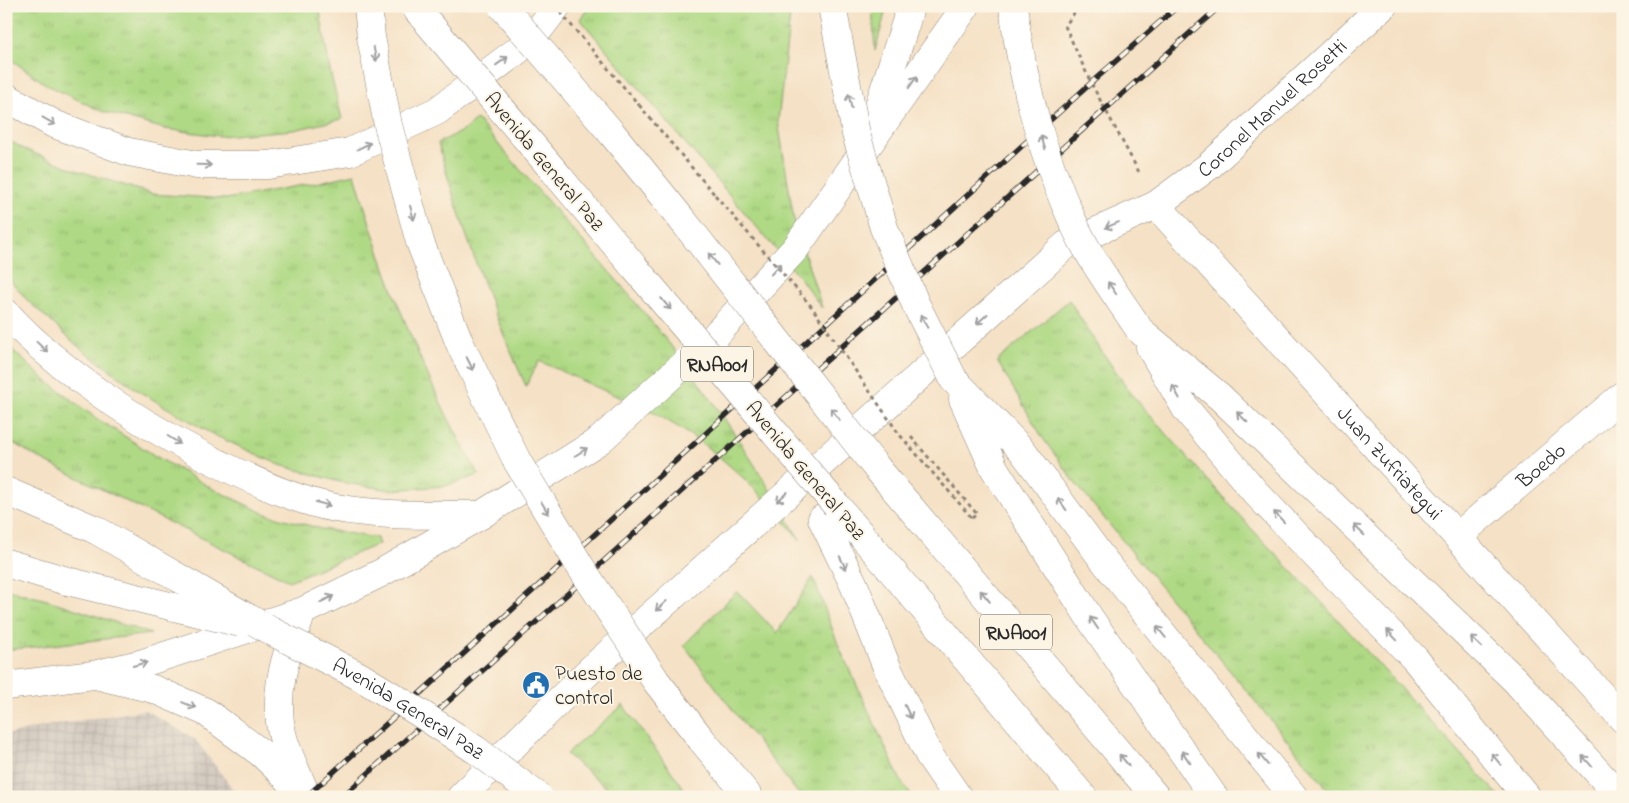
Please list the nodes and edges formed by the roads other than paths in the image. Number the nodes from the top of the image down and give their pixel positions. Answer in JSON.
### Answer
{"nodes":[{"id":1,"x":368,"y":6,"type":"edge"},
{"id":2,"x":414,"y":6,"type":"edge"},
{"id":3,"x":502,"y":6,"type":"edge"},
{"id":4,"x":556,"y":6,"type":"edge"},
{"id":5,"x":832,"y":6,"type":"edge"},
{"id":6,"x":910,"y":6,"type":"edge"},
{"id":7,"x":966,"y":6,"type":"edge"},
{"id":8,"x":1013,"y":6,"type":"edge"},
{"id":9,"x":1383,"y":6,"type":"edge"},
{"id":10,"x":6,"y":97,"type":"edge"},
{"id":11,"x":864,"y":152,"type":"junction"},
{"id":12,"x":1156,"y":206,"type":"junction"},
{"id":13,"x":6,"y":313,"type":"edge"},
{"id":14,"x":1141,"y":331,"type":"junction"},
{"id":15,"x":954,"y":380,"type":"junction"},
{"id":16,"x":1623,"y":395,"type":"edge"},
{"id":17,"x":6,"y":491,"type":"edge"},
{"id":18,"x":829,"y":512,"type":"junction"},
{"id":19,"x":481,"y":514,"type":"junction"},
{"id":20,"x":1458,"y":536,"type":"junction"},
{"id":21,"x":6,"y":563,"type":"edge"},
{"id":22,"x":302,"y":611,"type":"junction"},
{"id":23,"x":271,"y":630,"type":"junction"},
{"id":24,"x":93,"y":675,"type":"junction"},
{"id":25,"x":6,"y":686,"type":"edge"},
{"id":26,"x":1623,"y":719,"type":"edge"},
{"id":27,"x":307,"y":796,"type":"edge"},
{"id":28,"x":461,"y":797,"type":"edge"},
{"id":29,"x":538,"y":797,"type":"edge"},
{"id":30,"x":749,"y":797,"type":"edge"},
{"id":31,"x":958,"y":797,"type":"edge"},
{"id":32,"x":1083,"y":797,"type":"edge"},
{"id":33,"x":1156,"y":797,"type":"edge"},
{"id":34,"x":1214,"y":797,"type":"edge"},
{"id":35,"x":1294,"y":797,"type":"edge"},
{"id":36,"x":1527,"y":797,"type":"edge"},
{"id":37,"x":1620,"y":797,"type":"edge"}],
"edges":[{"from":1,"to":30,"type":"main road","one_way":true,"bridge":true},
{"from":2,"to":18,"type":"main road","name":"Avenida General Paz","number":"RNA001","one_way":true,"bridge":true},
{"from":33,"to":3,"type":"main road","number":"RNA001","one_way":true,"bridge":true},
{"from":10,"to":4,"type":"main road","one_way":true},
{"from":15,"to":5,"type":"main road","one_way":true,"bridge":true},
{"from":6,"to":11,"type":"main road"},
{"from":11,"to":7,"type":"main road","one_way":true},
{"from":14,"to":8,"type":"main road","one_way":true,"bridge":true},
{"from":9,"to":12,"type":"main road","name":"Coronel Manuel Rosetti"},
{"from":19,"to":11,"type":"main road","one_way":true},
{"from":12,"to":20,"type":"main road","name":"Juan Zufriategui"},
{"from":12,"to":28,"type":"main road","name":"Coronel Manuel Rosetti","one_way":true},
{"from":13,"to":19,"type":"main road","one_way":true},
{"from":36,"to":14,"type":"main road","one_way":true},
{"from":37,"to":14,"type":"main road","one_way":true},
{"from":34,"to":15,"type":"main road","one_way":true},
{"from":35,"to":15,"type":"main road","one_way":true},
{"from":16,"to":20,"type":"main road","name":"Boedo"},
{"from":17,"to":23,"type":"main road","bridge":true},
{"from":18,"to":31,"type":"main road","one_way":true},
{"from":18,"to":32,"type":"main road","name":"Avenida General Paz","number":"RNA001"},
{"from":22,"to":19,"type":"main road","one_way":true},
{"from":20,"to":26,"type":"main road","name":"Juan Zufriategui"},
{"from":21,"to":23,"type":"main road","bridge":true},
{"from":24,"to":22,"type":"main road","one_way":true},
{"from":22,"to":27,"type":"main road"},
{"from":23,"to":29,"type":"main road","name":"Avenida General Paz","bridge":true},
{"from":24,"to":25,"type":"main road"},
{"from":24,"to":27,"type":"main road","one_way":true}]}
